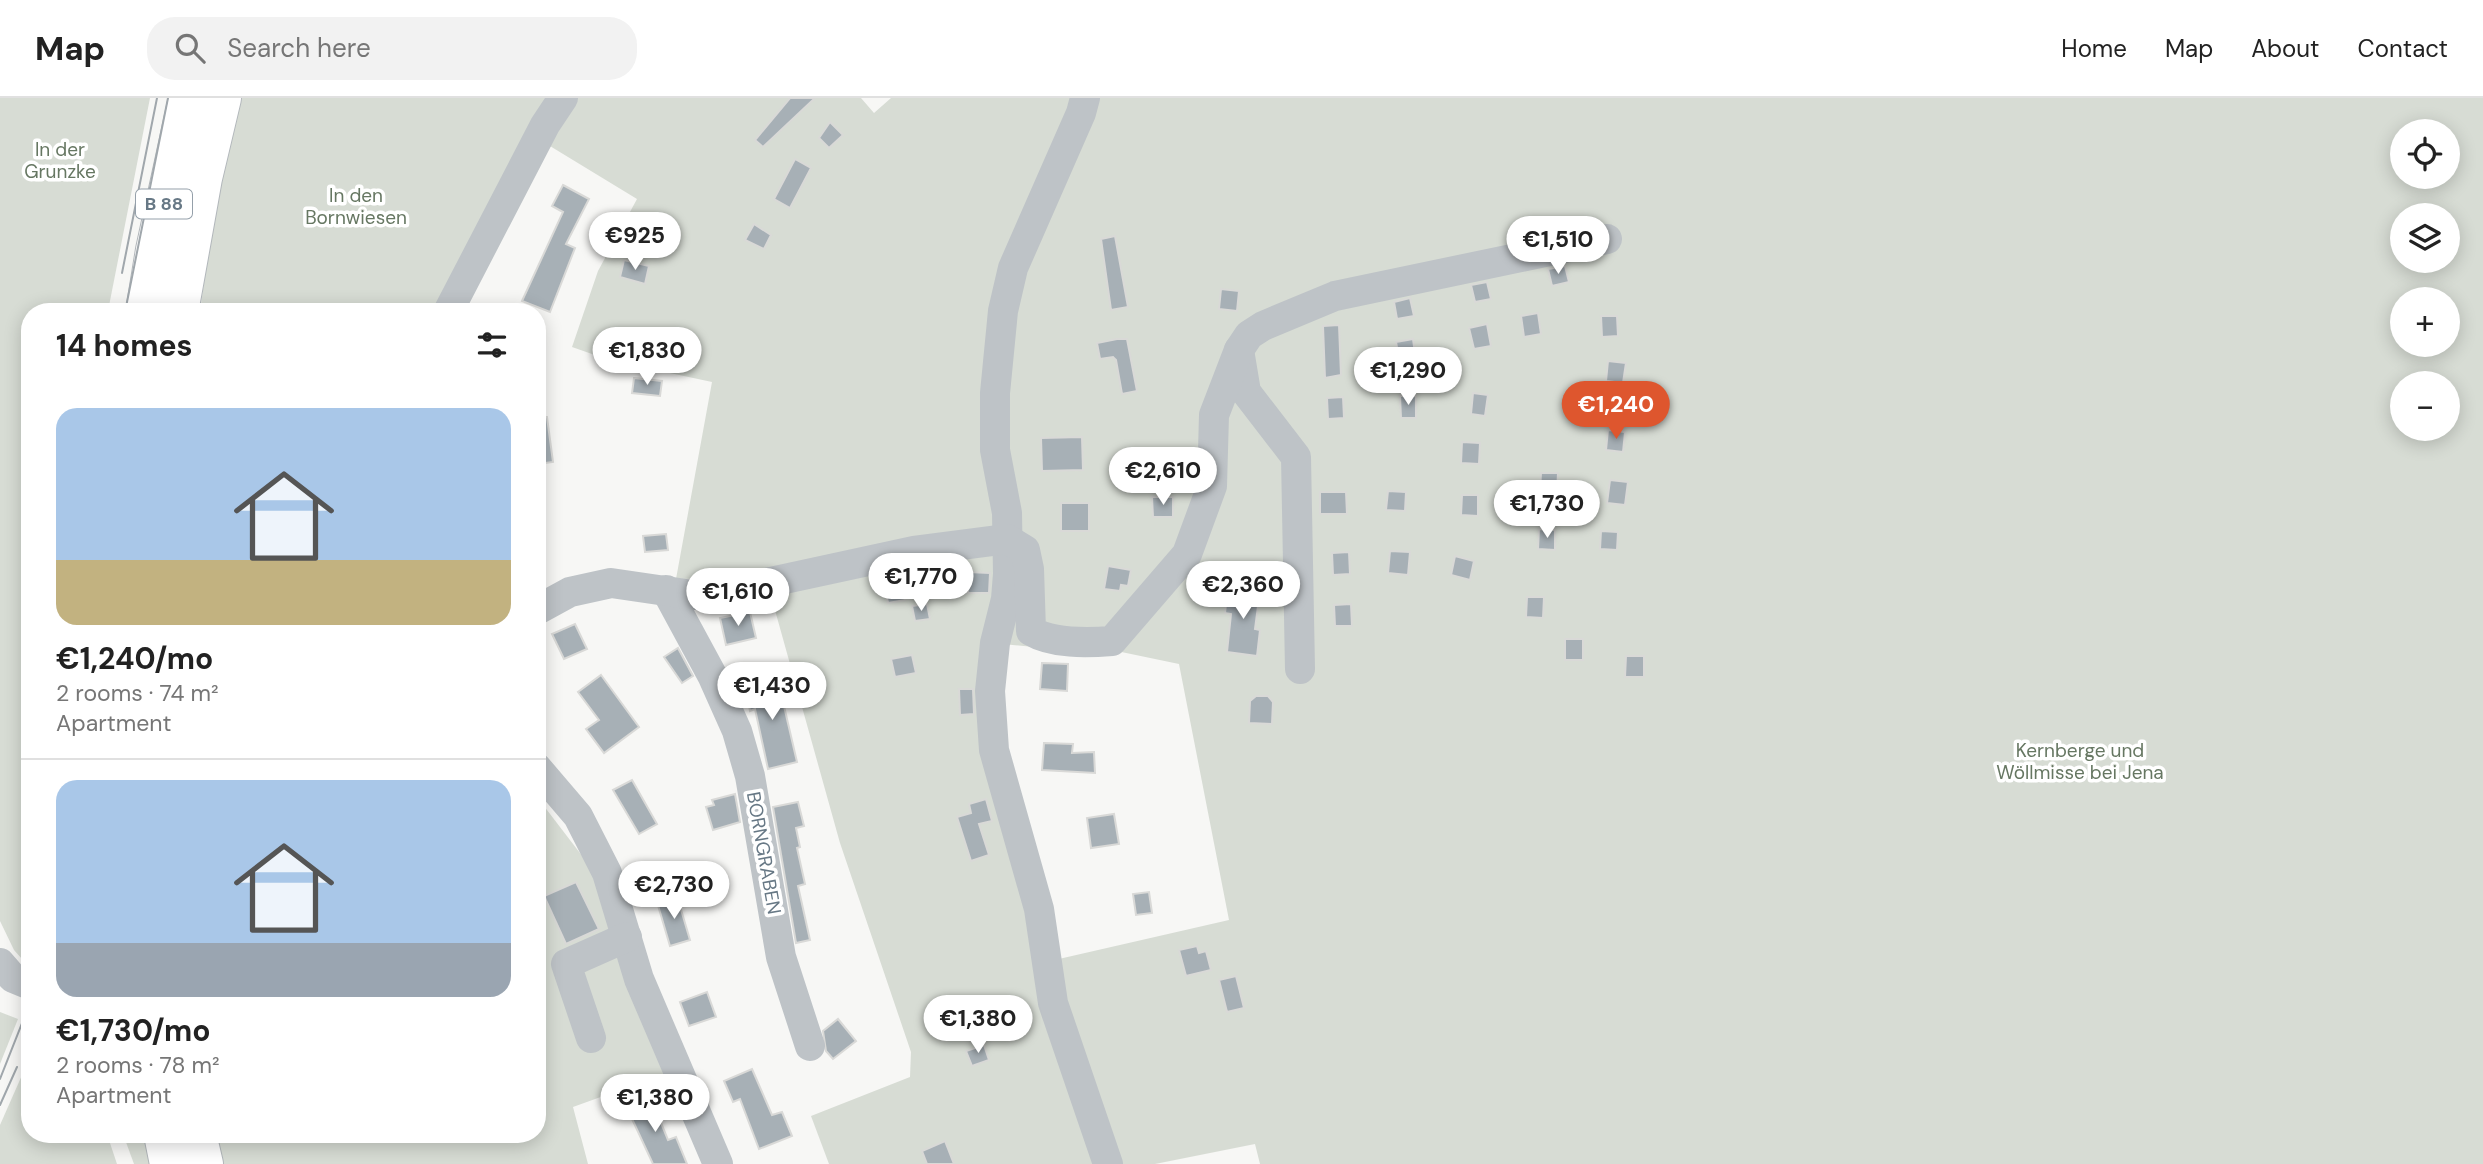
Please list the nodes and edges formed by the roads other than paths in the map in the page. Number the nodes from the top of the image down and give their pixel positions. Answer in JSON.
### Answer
{"nodes":[{"id":1,"x":188,"y":98,"type":"edge"},
{"id":2,"x":222,"y":98,"type":"edge"},
{"id":3,"x":563,"y":98,"type":"edge"},
{"id":4,"x":1085,"y":98,"type":"edge"},
{"id":5,"x":1607,"y":239,"type":"dead end"},
{"id":6,"x":146,"y":303,"type":"edge"},
{"id":7,"x":181,"y":303,"type":"edge"},
{"id":8,"x":453,"y":303,"type":"edge"},
{"id":9,"x":1239,"y":350,"type":"junction"},
{"id":10,"x":1007,"y":539,"type":"junction"},
{"id":11,"x":666,"y":590,"type":"junction"},
{"id":12,"x":546,"y":605,"type":"edge"},
{"id":13,"x":1300,"y":669,"type":"dead end"},
{"id":14,"x":546,"y":779,"type":"edge"},
{"id":15,"x":627,"y":937,"type":"junction"},
{"id":16,"x":0,"y":963,"type":"edge"},
{"id":17,"x":21,"y":981,"type":"edge"},
{"id":18,"x":591,"y":1038,"type":"dead end"},
{"id":19,"x":810,"y":1046,"type":"dead end"},
{"id":20,"x":165,"y":1143,"type":"edge"},
{"id":21,"x":199,"y":1143,"type":"edge"},
{"id":22,"x":169,"y":1164,"type":"edge"},
{"id":23,"x":204,"y":1164,"type":"edge"},
{"id":24,"x":718,"y":1164,"type":"edge"},
{"id":25,"x":1108,"y":1164,"type":"edge"}],
"edges":[{"from":1,"to":6,"type":"main road","number":"B 88"},
{"from":2,"to":7,"type":"main road","number":"B 88"},
{"from":3,"to":8,"type":"street"},
{"from":4,"to":10,"type":"street"},
{"from":5,"to":9,"type":"street"},
{"from":9,"to":10,"type":"street"},
{"from":9,"to":13,"type":"street"},
{"from":10,"to":11,"type":"street"},
{"from":10,"to":25,"type":"street"},
{"from":11,"to":12,"type":"street"},
{"from":11,"to":19,"type":"street","name":"BORNGRABEN"},
{"from":14,"to":15,"type":"street"},
{"from":15,"to":18,"type":"street"},
{"from":15,"to":24,"type":"street"},
{"from":16,"to":17,"type":"street"},
{"from":20,"to":22,"type":"main road"},
{"from":21,"to":23,"type":"main road"}]}
